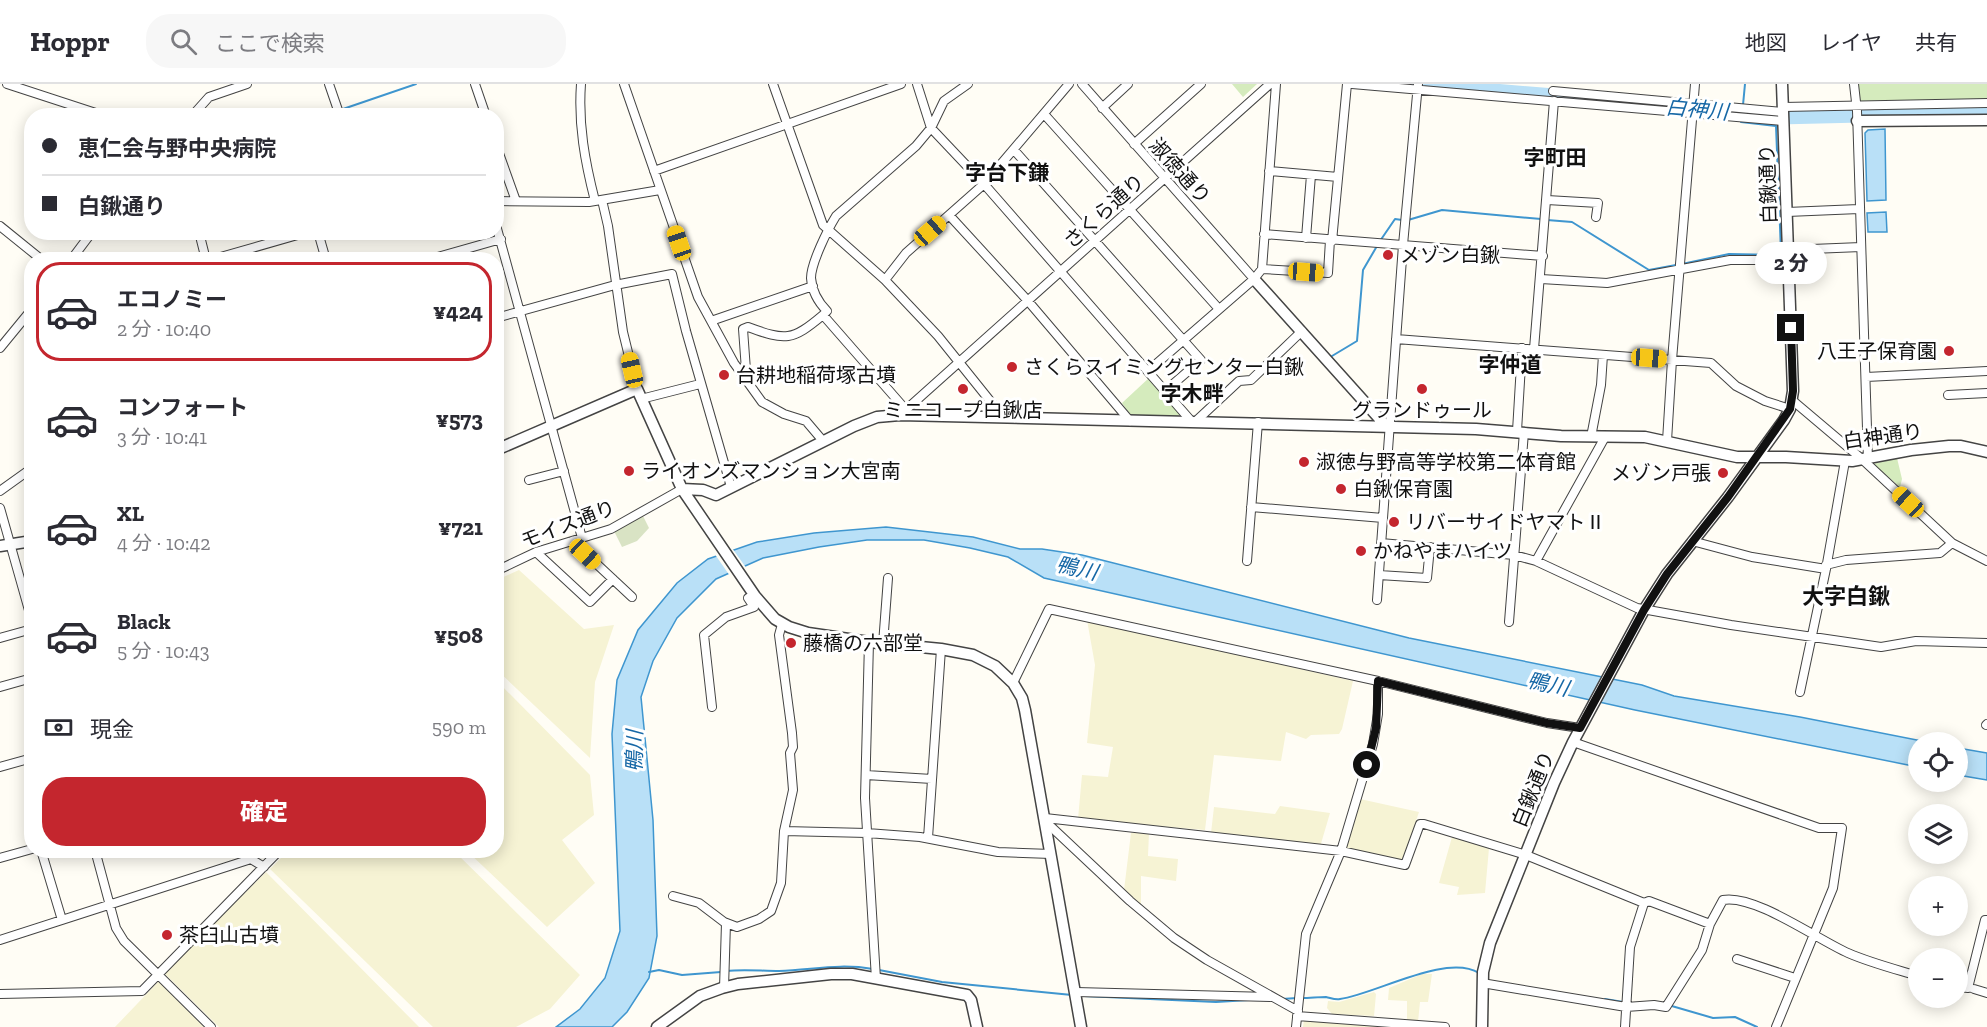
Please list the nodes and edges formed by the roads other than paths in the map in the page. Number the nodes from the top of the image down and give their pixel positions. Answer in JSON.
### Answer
{"nodes":[{"id":1,"x":7,"y":84,"type":"edge"},
{"id":2,"x":37,"y":84,"type":"edge"},
{"id":3,"x":247,"y":84,"type":"edge"},
{"id":4,"x":329,"y":84,"type":"edge"},
{"id":5,"x":475,"y":84,"type":"edge"},
{"id":6,"x":581,"y":84,"type":"edge"},
{"id":7,"x":624,"y":84,"type":"edge"},
{"id":8,"x":773,"y":84,"type":"edge"},
{"id":9,"x":901,"y":84,"type":"edge"},
{"id":10,"x":917,"y":84,"type":"edge"},
{"id":11,"x":968,"y":84,"type":"edge"},
{"id":12,"x":1069,"y":84,"type":"edge"},
{"id":13,"x":1082,"y":84,"type":"edge"},
{"id":14,"x":1128,"y":84,"type":"edge"},
{"id":15,"x":1201,"y":84,"type":"edge"},
{"id":16,"x":1270,"y":84,"type":"edge"},
{"id":17,"x":1276,"y":84,"type":"edge"},
{"id":18,"x":1347,"y":84,"type":"edge"},
{"id":19,"x":1352,"y":84,"type":"edge"},
{"id":20,"x":1695,"y":84,"type":"edge"},
{"id":21,"x":1782,"y":84,"type":"edge"},
{"id":22,"x":1854,"y":84,"type":"edge"},
{"id":23,"x":1418,"y":87,"type":"edge"},
{"id":24,"x":40,"y":95,"type":"junction"},
{"id":25,"x":1553,"y":95,"type":"edge"},
{"id":26,"x":1987,"y":103,"type":"edge"},
{"id":27,"x":80,"y":108,"type":"edge"},
{"id":28,"x":200,"y":108,"type":"edge"},
{"id":29,"x":337,"y":108,"type":"edge"},
{"id":30,"x":483,"y":108,"type":"edge"},
{"id":31,"x":1102,"y":108,"type":"junction"},
{"id":32,"x":1693,"y":108,"type":"junction"},
{"id":33,"x":1044,"y":114,"type":"junction"},
{"id":34,"x":1784,"y":114,"type":"junction"},
{"id":35,"x":1857,"y":114,"type":"junction"},
{"id":36,"x":1987,"y":120,"type":"edge"},
{"id":37,"x":788,"y":124,"type":"junction"},
{"id":38,"x":931,"y":128,"type":"junction"},
{"id":39,"x":1134,"y":144,"type":"junction"},
{"id":40,"x":1014,"y":150,"type":"junction"},
{"id":41,"x":504,"y":167,"type":"edge"},
{"id":42,"x":654,"y":171,"type":"junction"},
{"id":43,"x":1269,"y":171,"type":"junction"},
{"id":44,"x":1311,"y":175,"type":"junction"},
{"id":45,"x":1338,"y":177,"type":"junction"},
{"id":46,"x":1165,"y":179,"type":"junction"},
{"id":47,"x":984,"y":184,"type":"junction"},
{"id":48,"x":660,"y":190,"type":"junction"},
{"id":49,"x":1547,"y":200,"type":"junction"},
{"id":50,"x":504,"y":201,"type":"edge"},
{"id":51,"x":516,"y":201,"type":"junction"},
{"id":52,"x":598,"y":201,"type":"junction"},
{"id":53,"x":1859,"y":209,"type":"junction"},
{"id":54,"x":1129,"y":210,"type":"junction"},
{"id":55,"x":1787,"y":212,"type":"junction"},
{"id":56,"x":949,"y":215,"type":"junction"},
{"id":57,"x":1596,"y":217,"type":"dead end"},
{"id":58,"x":0,"y":226,"type":"edge"},
{"id":59,"x":827,"y":229,"type":"junction"},
{"id":60,"x":1264,"y":234,"type":"junction"},
{"id":61,"x":1306,"y":238,"type":"junction"},
{"id":62,"x":279,"y":240,"type":"edge"},
{"id":63,"x":497,"y":240,"type":"edge"},
{"id":64,"x":501,"y":240,"type":"edge"},
{"id":65,"x":1331,"y":240,"type":"junction"},
{"id":66,"x":1095,"y":241,"type":"junction"},
{"id":67,"x":1403,"y":245,"type":"junction"},
{"id":68,"x":1861,"y":247,"type":"junction"},
{"id":69,"x":32,"y":252,"type":"edge"},
{"id":70,"x":237,"y":252,"type":"edge"},
{"id":71,"x":455,"y":252,"type":"edge"},
{"id":72,"x":1788,"y":255,"type":"junction"},
{"id":73,"x":1542,"y":256,"type":"junction"},
{"id":74,"x":1262,"y":269,"type":"junction"},
{"id":75,"x":1679,"y":269,"type":"junction"},
{"id":76,"x":1061,"y":272,"type":"junction"},
{"id":77,"x":1254,"y":279,"type":"junction"},
{"id":78,"x":1541,"y":279,"type":"junction"},
{"id":79,"x":885,"y":280,"type":"junction"},
{"id":80,"x":615,"y":285,"type":"junction"},
{"id":81,"x":813,"y":286,"type":"junction"},
{"id":82,"x":1028,"y":301,"type":"junction"},
{"id":83,"x":1219,"y":309,"type":"junction"},
{"id":84,"x":520,"y":312,"type":"junction"},
{"id":85,"x":823,"y":315,"type":"junction"},
{"id":86,"x":504,"y":316,"type":"edge"},
{"id":87,"x":24,"y":319,"type":"edge"},
{"id":88,"x":711,"y":321,"type":"junction"},
{"id":89,"x":1302,"y":331,"type":"junction"},
{"id":90,"x":1396,"y":339,"type":"junction"},
{"id":91,"x":1183,"y":340,"type":"junction"},
{"id":92,"x":0,"y":348,"type":"edge"},
{"id":93,"x":1522,"y":348,"type":"junction"},
{"id":94,"x":1534,"y":350,"type":"junction"},
{"id":95,"x":1603,"y":355,"type":"junction"},
{"id":96,"x":1672,"y":360,"type":"junction"},
{"id":97,"x":960,"y":362,"type":"junction"},
{"id":98,"x":1148,"y":371,"type":"junction"},
{"id":99,"x":1987,"y":371,"type":"edge"},
{"id":100,"x":743,"y":376,"type":"junction"},
{"id":101,"x":1866,"y":377,"type":"junction"},
{"id":102,"x":700,"y":384,"type":"junction"},
{"id":103,"x":1165,"y":391,"type":"junction"},
{"id":104,"x":1987,"y":393,"type":"edge"},
{"id":105,"x":639,"y":394,"type":"junction"},
{"id":106,"x":1948,"y":395,"type":"dead end"},
{"id":107,"x":1791,"y":405,"type":"junction"},
{"id":108,"x":903,"y":413,"type":"junction"},
{"id":109,"x":1003,"y":417,"type":"junction"},
{"id":110,"x":1130,"y":421,"type":"junction"},
{"id":111,"x":1193,"y":422,"type":"junction"},
{"id":112,"x":1258,"y":422,"type":"junction"},
{"id":113,"x":552,"y":426,"type":"junction"},
{"id":114,"x":1387,"y":426,"type":"junction"},
{"id":115,"x":1521,"y":432,"type":"junction"},
{"id":116,"x":1592,"y":437,"type":"junction"},
{"id":117,"x":1605,"y":437,"type":"junction"},
{"id":118,"x":823,"y":441,"type":"junction"},
{"id":119,"x":1667,"y":441,"type":"junction"},
{"id":120,"x":504,"y":447,"type":"edge"},
{"id":121,"x":1987,"y":452,"type":"edge"},
{"id":122,"x":1758,"y":457,"type":"junction"},
{"id":123,"x":1866,"y":460,"type":"junction"},
{"id":124,"x":1845,"y":461,"type":"junction"},
{"id":125,"x":564,"y":471,"type":"junction"},
{"id":126,"x":24,"y":474,"type":"edge"},
{"id":127,"x":530,"y":480,"type":"dead end"},
{"id":128,"x":731,"y":487,"type":"junction"},
{"id":129,"x":682,"y":489,"type":"junction"},
{"id":130,"x":0,"y":491,"type":"edge"},
{"id":131,"x":1251,"y":507,"type":"junction"},
{"id":132,"x":0,"y":508,"type":"edge"},
{"id":133,"x":1383,"y":518,"type":"junction"},
{"id":134,"x":582,"y":538,"type":"junction"},
{"id":135,"x":572,"y":541,"type":"junction"},
{"id":136,"x":1692,"y":541,"type":"junction"},
{"id":137,"x":24,"y":542,"type":"edge"},
{"id":138,"x":1381,"y":543,"type":"junction"},
{"id":139,"x":1952,"y":543,"type":"junction"},
{"id":140,"x":5,"y":545,"type":"edge"},
{"id":141,"x":1430,"y":547,"type":"junction"},
{"id":142,"x":536,"y":552,"type":"junction"},
{"id":143,"x":1515,"y":555,"type":"junction"},
{"id":144,"x":1247,"y":561,"type":"dead end"},
{"id":145,"x":1536,"y":561,"type":"junction"},
{"id":146,"x":1987,"y":561,"type":"edge"},
{"id":147,"x":504,"y":567,"type":"edge"},
{"id":148,"x":1826,"y":567,"type":"junction"},
{"id":149,"x":1378,"y":574,"type":"junction"},
{"id":150,"x":888,"y":578,"type":"dead end"},
{"id":151,"x":613,"y":579,"type":"junction"},
{"id":152,"x":750,"y":595,"type":"junction"},
{"id":153,"x":632,"y":597,"type":"dead end"},
{"id":154,"x":24,"y":598,"type":"edge"},
{"id":155,"x":1377,"y":600,"type":"dead end"},
{"id":156,"x":1644,"y":610,"type":"junction"},
{"id":157,"x":1509,"y":622,"type":"dead end"},
{"id":158,"x":782,"y":624,"type":"junction"},
{"id":159,"x":24,"y":631,"type":"edge"},
{"id":160,"x":0,"y":638,"type":"edge"},
{"id":161,"x":1812,"y":638,"type":"junction"},
{"id":162,"x":869,"y":642,"type":"junction"},
{"id":163,"x":1987,"y":643,"type":"edge"},
{"id":164,"x":883,"y":644,"type":"junction"},
{"id":165,"x":941,"y":649,"type":"junction"},
{"id":166,"x":24,"y":680,"type":"edge"},
{"id":167,"x":1378,"y":681,"type":"junction"},
{"id":168,"x":1013,"y":683,"type":"junction"},
{"id":169,"x":0,"y":687,"type":"edge"},
{"id":170,"x":1800,"y":692,"type":"dead end"},
{"id":171,"x":712,"y":706,"type":"dead end"},
{"id":172,"x":1581,"y":726,"type":"junction"},
{"id":173,"x":1573,"y":742,"type":"junction"},
{"id":174,"x":24,"y":760,"type":"edge"},
{"id":175,"x":0,"y":766,"type":"edge"},
{"id":176,"x":866,"y":775,"type":"junction"},
{"id":177,"x":932,"y":779,"type":"junction"},
{"id":178,"x":1046,"y":820,"type":"junction"},
{"id":179,"x":784,"y":831,"type":"junction"},
{"id":180,"x":867,"y":833,"type":"junction"},
{"id":181,"x":928,"y":838,"type":"junction"},
{"id":182,"x":24,"y":851,"type":"edge"},
{"id":183,"x":1341,"y":851,"type":"junction"},
{"id":184,"x":1051,"y":854,"type":"junction"},
{"id":185,"x":1526,"y":855,"type":"junction"},
{"id":186,"x":0,"y":858,"type":"edge"},
{"id":187,"x":43,"y":858,"type":"edge"},
{"id":188,"x":97,"y":858,"type":"edge"},
{"id":189,"x":242,"y":858,"type":"edge"},
{"id":190,"x":254,"y":858,"type":"edge"},
{"id":191,"x":272,"y":858,"type":"edge"},
{"id":192,"x":264,"y":867,"type":"junction"},
{"id":193,"x":673,"y":896,"type":"dead end"},
{"id":194,"x":1644,"y":903,"type":"junction"},
{"id":195,"x":110,"y":905,"type":"junction"},
{"id":196,"x":62,"y":920,"type":"junction"},
{"id":197,"x":1987,"y":920,"type":"edge"},
{"id":198,"x":726,"y":923,"type":"junction"},
{"id":199,"x":1710,"y":924,"type":"junction"},
{"id":200,"x":1812,"y":934,"type":"junction"},
{"id":201,"x":0,"y":940,"type":"edge"},
{"id":202,"x":1737,"y":959,"type":"dead end"},
{"id":203,"x":1908,"y":973,"type":"edge"},
{"id":204,"x":157,"y":975,"type":"junction"},
{"id":205,"x":1483,"y":978,"type":"junction"},
{"id":206,"x":1795,"y":978,"type":"junction"},
{"id":207,"x":876,"y":979,"type":"junction"},
{"id":208,"x":724,"y":988,"type":"junction"},
{"id":209,"x":1968,"y":988,"type":"edge"},
{"id":210,"x":1974,"y":989,"type":"dead end"},
{"id":211,"x":1076,"y":993,"type":"junction"},
{"id":212,"x":1987,"y":993,"type":"edge"},
{"id":213,"x":0,"y":994,"type":"edge"},
{"id":214,"x":1271,"y":997,"type":"junction"},
{"id":215,"x":1626,"y":1006,"type":"junction"},
{"id":216,"x":1297,"y":1013,"type":"junction"},
{"id":217,"x":211,"y":1027,"type":"edge"},
{"id":218,"x":657,"y":1027,"type":"edge"},
{"id":219,"x":977,"y":1027,"type":"edge"},
{"id":220,"x":1081,"y":1027,"type":"edge"},
{"id":221,"x":1296,"y":1027,"type":"edge"},
{"id":222,"x":1445,"y":1027,"type":"edge"},
{"id":223,"x":1482,"y":1027,"type":"edge"},
{"id":224,"x":1625,"y":1027,"type":"edge"},
{"id":225,"x":1776,"y":1027,"type":"edge"}],
"edges":[{"from":1,"to":24,"type":"street"},
{"from":2,"to":24,"type":"street"},
{"from":3,"to":28,"type":"street"},
{"from":4,"to":29,"type":"street"},
{"from":5,"to":30,"type":"street"},
{"from":6,"to":52,"type":"street"},
{"from":7,"to":42,"type":"street"},
{"from":8,"to":37,"type":"street"},
{"from":9,"to":37,"type":"street"},
{"from":10,"to":38,"type":"street"},
{"from":11,"to":38,"type":"street"},
{"from":12,"to":33,"type":"street"},
{"from":13,"to":31,"type":"street","name":"淑徳通り"},
{"from":14,"to":31,"type":"street"},
{"from":15,"to":39,"type":"street"},
{"from":16,"to":46,"type":"street","name":"さくら通り"},
{"from":17,"to":43,"type":"street"},
{"from":18,"to":45,"type":"street"},
{"from":19,"to":23,"type":"street"},
{"from":20,"to":32,"type":"street"},
{"from":21,"to":34,"type":"street","name":"白鍬通り"},
{"from":22,"to":35,"type":"street"},
{"from":23,"to":25,"type":"street"},
{"from":23,"to":67,"type":"street"},
{"from":24,"to":27,"type":"street"},
{"from":25,"to":32,"type":"street"},
{"from":25,"to":49,"type":"street"},
{"from":26,"to":35,"type":"street"},
{"from":31,"to":39,"type":"street","name":"淑徳通り"},
{"from":32,"to":34,"type":"street"},
{"from":32,"to":75,"type":"street"},
{"from":33,"to":40,"type":"street"},
{"from":33,"to":54,"type":"street"},
{"from":34,"to":35,"type":"street"},
{"from":34,"to":55,"type":"street","name":"白鍬通り"},
{"from":35,"to":36,"type":"street"},
{"from":35,"to":53,"type":"street"},
{"from":37,"to":42,"type":"street"},
{"from":37,"to":59,"type":"street"},
{"from":38,"to":47,"type":"street"},
{"from":38,"to":59,"type":"street"},
{"from":39,"to":46,"type":"street","name":"淑徳通り"},
{"from":40,"to":47,"type":"street"},
{"from":40,"to":66,"type":"street"},
{"from":41,"to":51,"type":"street"},
{"from":42,"to":48,"type":"street"},
{"from":43,"to":44,"type":"street"},
{"from":43,"to":60,"type":"street"},
{"from":44,"to":45,"type":"street"},
{"from":44,"to":61,"type":"street"},
{"from":45,"to":65,"type":"street"},
{"from":46,"to":54,"type":"street","name":"さくら通り"},
{"from":46,"to":77,"type":"street","name":"淑徳通り"},
{"from":47,"to":56,"type":"street"},
{"from":47,"to":76,"type":"street"},
{"from":48,"to":52,"type":"street"},
{"from":48,"to":88,"type":"street"},
{"from":49,"to":57,"type":"street"},
{"from":49,"to":73,"type":"street"},
{"from":50,"to":51,"type":"street"},
{"from":51,"to":52,"type":"street"},
{"from":52,"to":80,"type":"street"},
{"from":53,"to":55,"type":"street"},
{"from":53,"to":68,"type":"street"},
{"from":54,"to":66,"type":"street","name":"さくら通り"},
{"from":54,"to":83,"type":"street"},
{"from":55,"to":72,"type":"street","name":"白鍬通り"},
{"from":56,"to":79,"type":"street"},
{"from":56,"to":82,"type":"street"},
{"from":58,"to":69,"type":"street"},
{"from":59,"to":79,"type":"street"},
{"from":59,"to":81,"type":"street"},
{"from":60,"to":61,"type":"street"},
{"from":60,"to":74,"type":"street"},
{"from":61,"to":65,"type":"street"},
{"from":62,"to":70,"type":"street"},
{"from":63,"to":71,"type":"street"},
{"from":64,"to":84,"type":"street"},
{"from":65,"to":67,"type":"street"},
{"from":65,"to":74,"type":"street"},
{"from":66,"to":76,"type":"street","name":"さくら通り"},
{"from":66,"to":91,"type":"street"},
{"from":67,"to":73,"type":"street"},
{"from":67,"to":90,"type":"street"},
{"from":68,"to":72,"type":"street"},
{"from":68,"to":101,"type":"street"},
{"from":72,"to":75,"type":"street"},
{"from":72,"to":107,"type":"street","name":"白鍬通り"},
{"from":73,"to":78,"type":"street"},
{"from":74,"to":77,"type":"street"},
{"from":75,"to":78,"type":"street"},
{"from":75,"to":96,"type":"street"},
{"from":76,"to":82,"type":"street","name":"さくら通り"},
{"from":76,"to":98,"type":"street"},
{"from":77,"to":83,"type":"street"},
{"from":77,"to":89,"type":"street"},
{"from":78,"to":94,"type":"street"},
{"from":79,"to":97,"type":"street"},
{"from":80,"to":84,"type":"street"},
{"from":80,"to":102,"type":"street"},
{"from":80,"to":105,"type":"street"},
{"from":81,"to":85,"type":"street"},
{"from":81,"to":88,"type":"street"},
{"from":82,"to":97,"type":"street","name":"さくら通り"},
{"from":82,"to":110,"type":"street"},
{"from":83,"to":91,"type":"street"},
{"from":84,"to":86,"type":"street"},
{"from":84,"to":113,"type":"street"},
{"from":85,"to":100,"type":"street"},
{"from":85,"to":108,"type":"street"},
{"from":87,"to":92,"type":"street"},
{"from":88,"to":100,"type":"street"},
{"from":89,"to":111,"type":"street"},
{"from":89,"to":114,"type":"street"},
{"from":90,"to":93,"type":"street"},
{"from":90,"to":114,"type":"street"},
{"from":91,"to":98,"type":"street"},
{"from":91,"to":103,"type":"street"},
{"from":93,"to":94,"type":"street"},
{"from":93,"to":115,"type":"street"},
{"from":94,"to":95,"type":"street"},
{"from":95,"to":96,"type":"street"},
{"from":95,"to":116,"type":"street"},
{"from":96,"to":107,"type":"street"},
{"from":96,"to":119,"type":"street"},
{"from":97,"to":108,"type":"street","name":"さくら通り"},
{"from":97,"to":109,"type":"street"},
{"from":98,"to":103,"type":"street"},
{"from":99,"to":101,"type":"street"},
{"from":100,"to":118,"type":"street"},
{"from":101,"to":123,"type":"street"},
{"from":102,"to":105,"type":"street"},
{"from":102,"to":128,"type":"street"},
{"from":103,"to":111,"type":"street"},
{"from":104,"to":106,"type":"street"},
{"from":105,"to":113,"type":"street"},
{"from":105,"to":129,"type":"street"},
{"from":107,"to":122,"type":"street","name":"白鍬通り"},
{"from":107,"to":123,"type":"street"},
{"from":108,"to":109,"type":"street","name":"白神通り"},
{"from":108,"to":118,"type":"street","name":"白神通り"},
{"from":109,"to":110,"type":"street","name":"白神通り"},
{"from":110,"to":111,"type":"street","name":"白神通り"},
{"from":111,"to":112,"type":"street","name":"白神通り"},
{"from":112,"to":114,"type":"street","name":"白神通り"},
{"from":112,"to":131,"type":"street"},
{"from":113,"to":120,"type":"street"},
{"from":113,"to":125,"type":"street"},
{"from":114,"to":115,"type":"street","name":"白神通り"},
{"from":114,"to":133,"type":"street"},
{"from":115,"to":116,"type":"street","name":"白神通り"},
{"from":115,"to":143,"type":"street"},
{"from":116,"to":117,"type":"street","name":"白神通り"},
{"from":117,"to":119,"type":"street","name":"白神通り"},
{"from":117,"to":145,"type":"street"},
{"from":118,"to":128,"type":"street","name":"白神通り"},
{"from":119,"to":122,"type":"street","name":"白神通り"},
{"from":121,"to":123,"type":"street","name":"白神通り"},
{"from":122,"to":124,"type":"street","name":"白神通り"},
{"from":122,"to":136,"type":"street","name":"白鍬通り"},
{"from":123,"to":124,"type":"street","name":"白神通り"},
{"from":123,"to":139,"type":"street"},
{"from":124,"to":148,"type":"street"},
{"from":125,"to":127,"type":"street"},
{"from":125,"to":134,"type":"street"},
{"from":126,"to":130,"type":"street"},
{"from":128,"to":129,"type":"street","name":"白神通り"},
{"from":129,"to":134,"type":"street","name":"モイス通り"},
{"from":129,"to":152,"type":"street"},
{"from":131,"to":133,"type":"street"},
{"from":131,"to":144,"type":"street"},
{"from":132,"to":140,"type":"street"},
{"from":133,"to":138,"type":"street"},
{"from":134,"to":135,"type":"street","name":"モイス通り"},
{"from":135,"to":142,"type":"street","name":"モイス通り"},
{"from":135,"to":151,"type":"street"},
{"from":136,"to":148,"type":"street"},
{"from":136,"to":156,"type":"street","name":"白鍬通り"},
{"from":137,"to":140,"type":"street"},
{"from":138,"to":141,"type":"street"},
{"from":138,"to":149,"type":"street"},
{"from":139,"to":146,"type":"street"},
{"from":139,"to":148,"type":"street"},
{"from":140,"to":154,"type":"street"},
{"from":141,"to":143,"type":"street"},
{"from":141,"to":149,"type":"street"},
{"from":142,"to":147,"type":"street","name":"モイス通り"},
{"from":142,"to":151,"type":"street"},
{"from":143,"to":145,"type":"street"},
{"from":143,"to":157,"type":"street"},
{"from":145,"to":156,"type":"street"},
{"from":148,"to":161,"type":"street"},
{"from":149,"to":155,"type":"street"},
{"from":150,"to":164,"type":"street"},
{"from":151,"to":153,"type":"street"},
{"from":152,"to":158,"type":"street"},
{"from":152,"to":171,"type":"street"},
{"from":156,"to":161,"type":"street"},
{"from":156,"to":172,"type":"street","name":"白鍬通り"},
{"from":158,"to":162,"type":"street"},
{"from":158,"to":179,"type":"street"},
{"from":159,"to":160,"type":"street"},
{"from":161,"to":163,"type":"street"},
{"from":161,"to":170,"type":"street"},
{"from":162,"to":164,"type":"street"},
{"from":162,"to":176,"type":"street"},
{"from":164,"to":165,"type":"street"},
{"from":165,"to":168,"type":"street"},
{"from":165,"to":177,"type":"street"},
{"from":166,"to":169,"type":"street"},
{"from":167,"to":168,"type":"street"},
{"from":167,"to":172,"type":"street"},
{"from":167,"to":183,"type":"street"},
{"from":168,"to":178,"type":"street"},
{"from":172,"to":173,"type":"street","name":"白鍬通り"},
{"from":173,"to":185,"type":"street","name":"白鍬通り"},
{"from":173,"to":200,"type":"street"},
{"from":174,"to":175,"type":"street"},
{"from":176,"to":177,"type":"street"},
{"from":176,"to":180,"type":"street"},
{"from":177,"to":181,"type":"street"},
{"from":178,"to":183,"type":"street"},
{"from":178,"to":184,"type":"street"},
{"from":178,"to":214,"type":"street"},
{"from":179,"to":180,"type":"street"},
{"from":179,"to":198,"type":"street"},
{"from":180,"to":181,"type":"street"},
{"from":180,"to":207,"type":"street"},
{"from":181,"to":184,"type":"street"},
{"from":182,"to":186,"type":"street"},
{"from":183,"to":185,"type":"street"},
{"from":183,"to":216,"type":"street"},
{"from":184,"to":211,"type":"street"},
{"from":185,"to":194,"type":"street"},
{"from":185,"to":205,"type":"street","name":"白鍬通り"},
{"from":187,"to":196,"type":"street"},
{"from":188,"to":195,"type":"street"},
{"from":189,"to":195,"type":"street"},
{"from":190,"to":192,"type":"street"},
{"from":191,"to":192,"type":"street"},
{"from":192,"to":204,"type":"street"},
{"from":193,"to":198,"type":"street"},
{"from":194,"to":199,"type":"street"},
{"from":194,"to":215,"type":"street"},
{"from":195,"to":196,"type":"street"},
{"from":195,"to":204,"type":"street"},
{"from":196,"to":201,"type":"street"},
{"from":197,"to":209,"type":"street"},
{"from":198,"to":208,"type":"street"},
{"from":199,"to":200,"type":"street"},
{"from":199,"to":215,"type":"street"},
{"from":200,"to":203,"type":"street"},
{"from":200,"to":206,"type":"street"},
{"from":202,"to":206,"type":"street"},
{"from":204,"to":213,"type":"street"},
{"from":204,"to":217,"type":"street"},
{"from":205,"to":215,"type":"street"},
{"from":205,"to":223,"type":"street","name":"白鍬通り"},
{"from":206,"to":225,"type":"street"},
{"from":207,"to":208,"type":"street"},
{"from":207,"to":219,"type":"street"},
{"from":208,"to":218,"type":"street"},
{"from":210,"to":212,"type":"street"},
{"from":211,"to":214,"type":"street"},
{"from":211,"to":220,"type":"street"},
{"from":214,"to":216,"type":"street"},
{"from":215,"to":224,"type":"street"},
{"from":216,"to":221,"type":"street"},
{"from":216,"to":222,"type":"street"}]}
